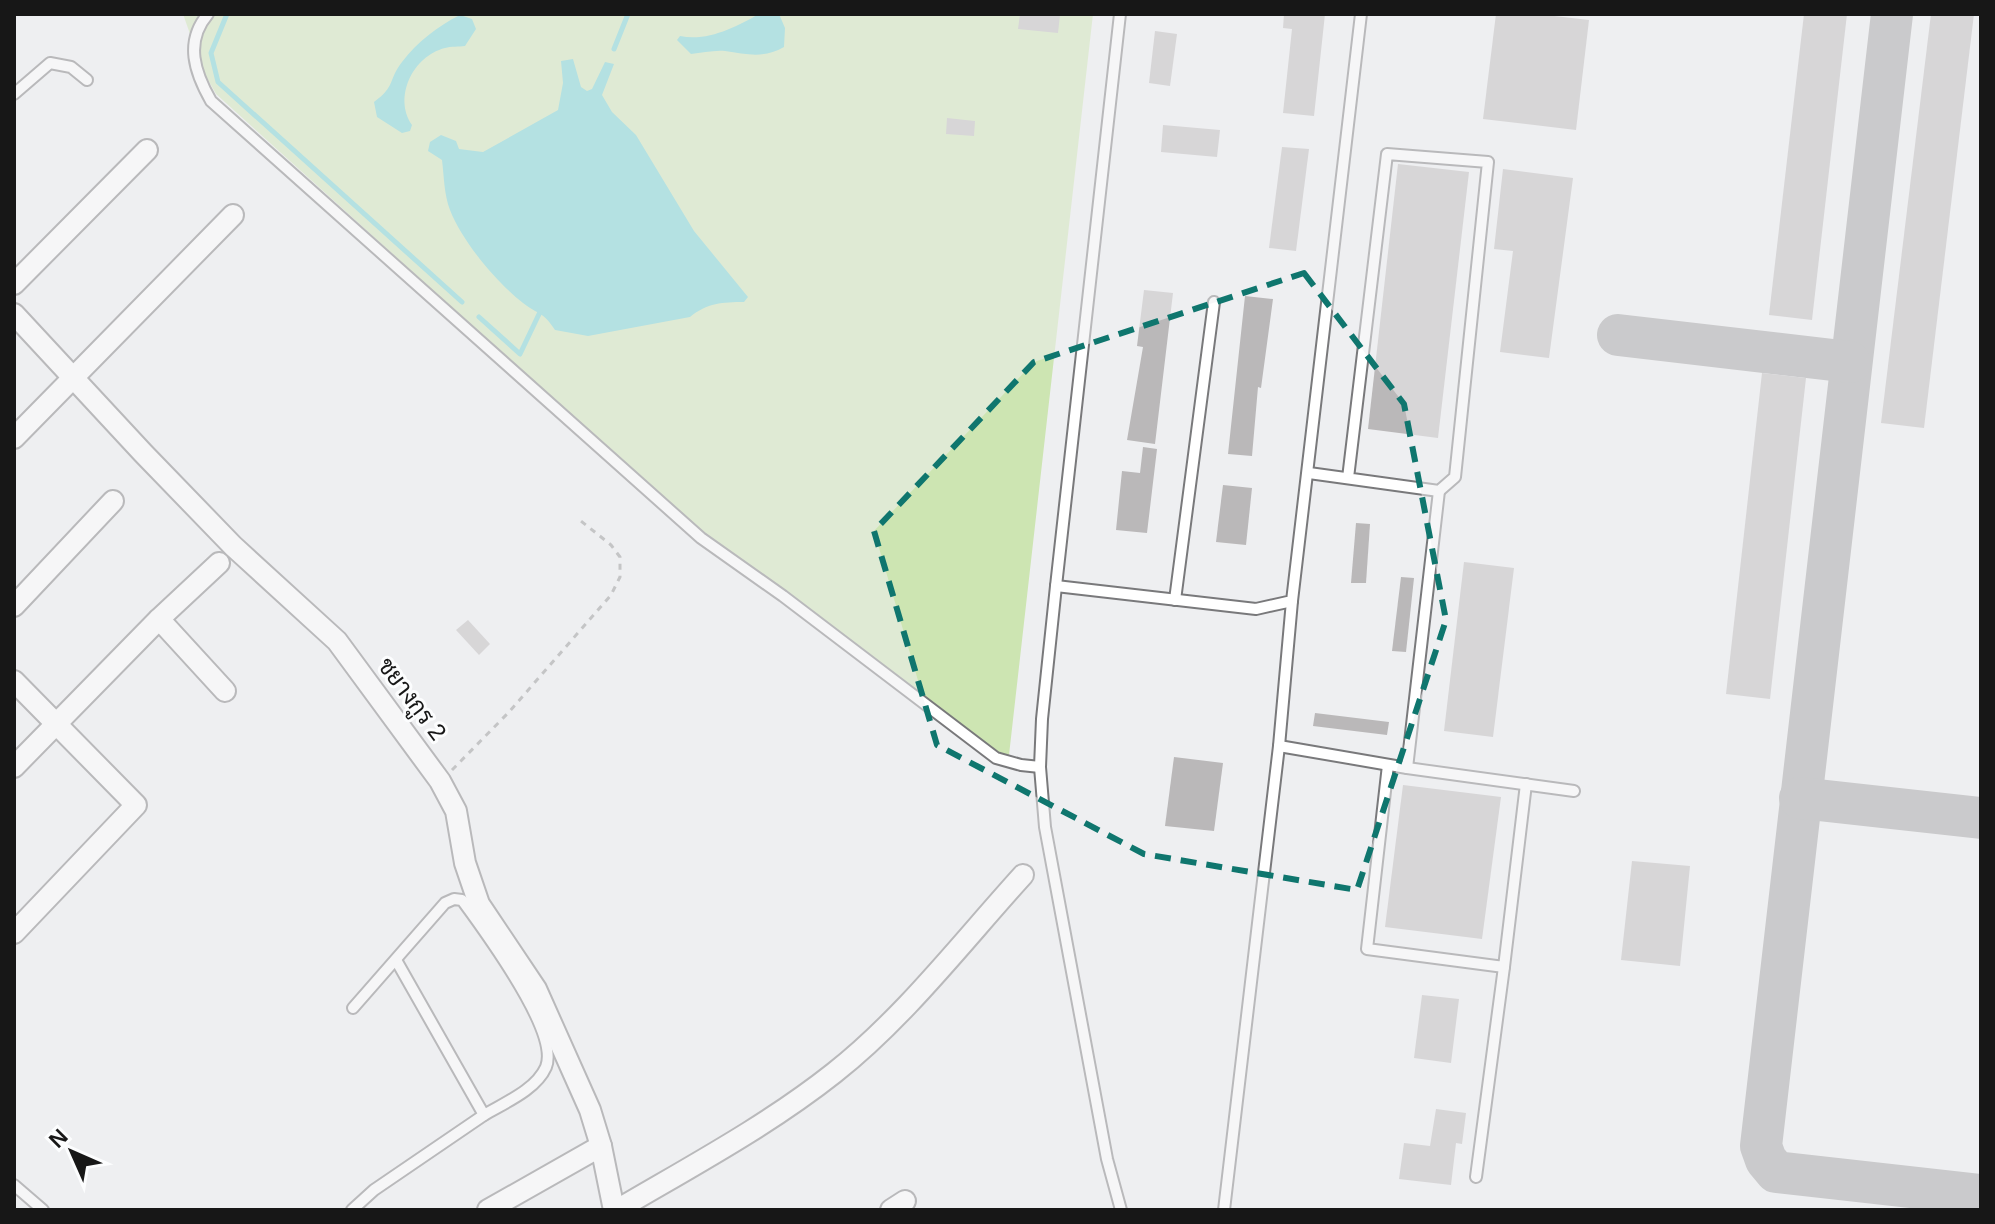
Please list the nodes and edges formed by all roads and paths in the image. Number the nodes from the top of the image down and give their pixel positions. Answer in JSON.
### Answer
{"nodes":[{"id":1,"x":208,"y":14,"type":"edge"},
{"id":2,"x":1120,"y":14,"type":"edge"},
{"id":3,"x":1361,"y":14,"type":"edge"},
{"id":4,"x":87,"y":80,"type":"dead end"},
{"id":5,"x":14,"y":94,"type":"edge"},
{"id":6,"x":147,"y":150,"type":"dead end"},
{"id":7,"x":233,"y":215,"type":"dead end"},
{"id":8,"x":14,"y":284,"type":"edge"},
{"id":9,"x":1214,"y":302,"type":"dead end"},
{"id":10,"x":14,"y":314,"type":"edge"},
{"id":11,"x":74,"y":378,"type":"junction"},
{"id":12,"x":14,"y":438,"type":"edge"},
{"id":13,"x":1309,"y":473,"type":"junction"},
{"id":14,"x":1348,"y":478,"type":"junction"},
{"id":15,"x":1439,"y":491,"type":"junction"},
{"id":16,"x":113,"y":501,"type":"dead end"},
{"id":17,"x":581,"y":521,"type":"dead end"},
{"id":18,"x":219,"y":563,"type":"dead end"},
{"id":19,"x":1056,"y":586,"type":"junction"},
{"id":20,"x":1175,"y":600,"type":"junction"},
{"id":21,"x":1292,"y":601,"type":"junction"},
{"id":22,"x":14,"y":606,"type":"edge"},
{"id":23,"x":159,"y":619,"type":"junction"},
{"id":24,"x":14,"y":681,"type":"edge"},
{"id":25,"x":225,"y":691,"type":"dead end"},
{"id":26,"x":55,"y":724,"type":"junction"},
{"id":27,"x":1279,"y":746,"type":"junction"},
{"id":28,"x":1388,"y":765,"type":"junction"},
{"id":29,"x":14,"y":767,"type":"edge"},
{"id":30,"x":1040,"y":767,"type":"junction"},
{"id":31,"x":1407,"y":768,"type":"junction"},
{"id":32,"x":440,"y":781,"type":"junction"},
{"id":33,"x":1526,"y":784,"type":"junction"},
{"id":34,"x":1574,"y":791,"type":"dead end"},
{"id":35,"x":1023,"y":875,"type":"dead end"},
{"id":36,"x":14,"y":933,"type":"edge"},
{"id":37,"x":396,"y":960,"type":"junction"},
{"id":38,"x":1504,"y":967,"type":"junction"},
{"id":39,"x":353,"y":1008,"type":"dead end"},
{"id":40,"x":484,"y":1115,"type":"junction"},
{"id":41,"x":601,"y":1146,"type":"junction"},
{"id":42,"x":1476,"y":1177,"type":"dead end"},
{"id":43,"x":14,"y":1185,"type":"edge"},
{"id":44,"x":43,"y":1210,"type":"edge"},
{"id":45,"x":352,"y":1210,"type":"edge"},
{"id":46,"x":488,"y":1210,"type":"edge"},
{"id":47,"x":616,"y":1210,"type":"edge"},
{"id":48,"x":1121,"y":1210,"type":"edge"},
{"id":49,"x":1224,"y":1210,"type":"edge"}],
"edges":[{"from":1,"to":30,"type":"lane"},
{"from":2,"to":19,"type":"lane"},
{"from":3,"to":13,"type":"lane"},
{"from":4,"to":5,"type":"lane"},
{"from":6,"to":8,"type":"street"},
{"from":7,"to":11,"type":"street"},
{"from":9,"to":20,"type":"lane"},
{"from":10,"to":11,"type":"street","name":"ชยางกูร 2"},
{"from":11,"to":12,"type":"street"},
{"from":11,"to":32,"type":"street","name":"ชยางกูร 2"},
{"from":13,"to":14,"type":"lane"},
{"from":13,"to":21,"type":"lane"},
{"from":14,"to":15,"type":"lane"},
{"from":14,"to":15,"type":"lane"},
{"from":15,"to":31,"type":"lane"},
{"from":16,"to":22,"type":"street"},
{"from":17,"to":32,"type":"path"},
{"from":18,"to":23,"type":"street"},
{"from":19,"to":20,"type":"lane"},
{"from":19,"to":30,"type":"lane"},
{"from":20,"to":21,"type":"lane"},
{"from":21,"to":27,"type":"lane"},
{"from":23,"to":25,"type":"street"},
{"from":23,"to":26,"type":"street"},
{"from":24,"to":26,"type":"street"},
{"from":26,"to":29,"type":"street"},
{"from":26,"to":36,"type":"street"},
{"from":27,"to":28,"type":"lane"},
{"from":27,"to":49,"type":"lane"},
{"from":28,"to":31,"type":"lane"},
{"from":28,"to":38,"type":"lane"},
{"from":30,"to":48,"type":"lane"},
{"from":31,"to":33,"type":"lane"},
{"from":32,"to":41,"type":"street","name":"ชยางกูร 2"},
{"from":33,"to":34,"type":"lane"},
{"from":33,"to":38,"type":"lane"},
{"from":35,"to":47,"type":"street"},
{"from":37,"to":39,"type":"lane"},
{"from":37,"to":40,"type":"lane"},
{"from":37,"to":40,"type":"lane"},
{"from":38,"to":42,"type":"lane"},
{"from":40,"to":45,"type":"lane"},
{"from":41,"to":46,"type":"street"},
{"from":41,"to":47,"type":"street","name":"ชยางกูร 2"},
{"from":43,"to":44,"type":"lane"}]}
